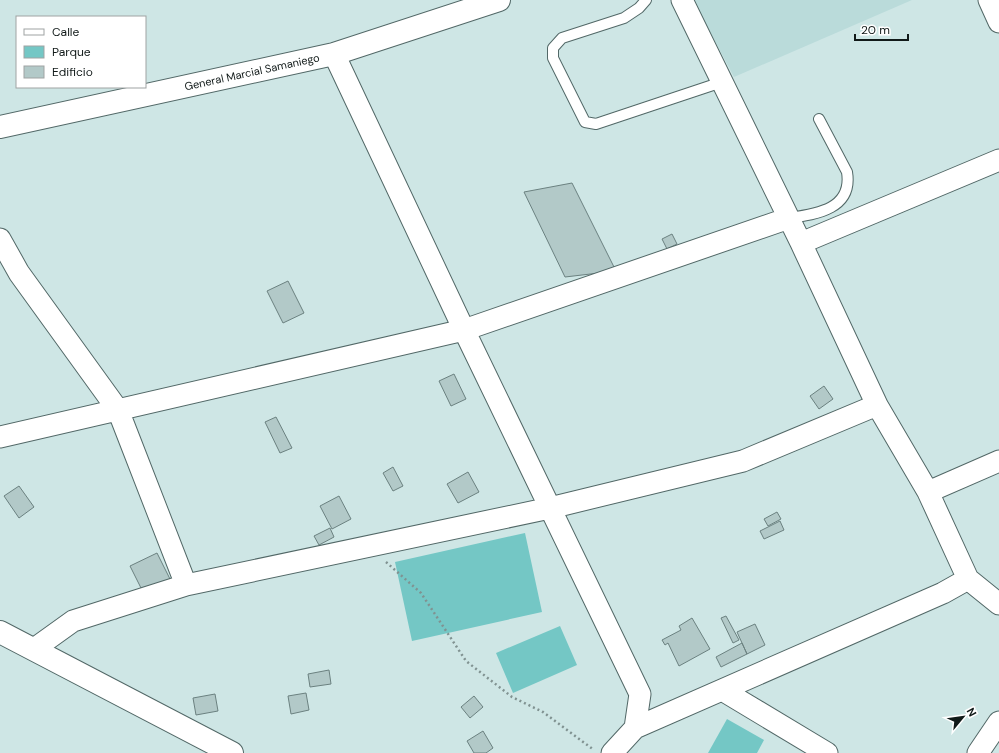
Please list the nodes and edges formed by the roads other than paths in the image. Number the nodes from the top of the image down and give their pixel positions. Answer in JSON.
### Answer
{"nodes":[{"id":1,"x":499,"y":0,"type":"edge"},
{"id":2,"x":646,"y":0,"type":"edge"},
{"id":3,"x":682,"y":0,"type":"edge"},
{"id":4,"x":989,"y":0,"type":"edge"},
{"id":5,"x":999,"y":22,"type":"edge"},
{"id":6,"x":334,"y":54,"type":"junction"},
{"id":7,"x":722,"y":82,"type":"junction"},
{"id":8,"x":819,"y":119,"type":"dead end"},
{"id":9,"x":0,"y":127,"type":"edge"},
{"id":10,"x":999,"y":160,"type":"edge"},
{"id":11,"x":789,"y":218,"type":"junction"},
{"id":12,"x":0,"y":239,"type":"edge"},
{"id":13,"x":801,"y":243,"type":"junction"},
{"id":14,"x":464,"y":330,"type":"junction"},
{"id":15,"x":877,"y":405,"type":"junction"},
{"id":16,"x":118,"y":410,"type":"junction"},
{"id":17,"x":0,"y":437,"type":"edge"},
{"id":18,"x":999,"y":461,"type":"edge"},
{"id":19,"x":928,"y":492,"type":"junction"},
{"id":20,"x":550,"y":508,"type":"junction"},
{"id":21,"x":968,"y":579,"type":"junction"},
{"id":22,"x":186,"y":585,"type":"junction"},
{"id":23,"x":999,"y":604,"type":"edge"},
{"id":24,"x":0,"y":632,"type":"edge"},
{"id":25,"x":34,"y":649,"type":"junction"},
{"id":26,"x":722,"y":690,"type":"junction"},
{"id":27,"x":999,"y":722,"type":"edge"},
{"id":28,"x":635,"y":728,"type":"junction"},
{"id":29,"x":232,"y":753,"type":"edge"},
{"id":30,"x":612,"y":753,"type":"edge"},
{"id":31,"x":827,"y":753,"type":"edge"},
{"id":32,"x":978,"y":753,"type":"edge"}],
"edges":[{"from":1,"to":6,"type":"main road","name":"General Marcial Samaniego"},
{"from":2,"to":7,"type":"lane"},
{"from":3,"to":7,"type":"street"},
{"from":4,"to":5,"type":"street"},
{"from":6,"to":9,"type":"main road","name":"General Marcial Samaniego"},
{"from":6,"to":14,"type":"street"},
{"from":7,"to":11,"type":"street"},
{"from":8,"to":11,"type":"lane"},
{"from":10,"to":13,"type":"street"},
{"from":11,"to":13,"type":"street"},
{"from":11,"to":14,"type":"street"},
{"from":12,"to":16,"type":"street"},
{"from":13,"to":15,"type":"street"},
{"from":14,"to":16,"type":"street"},
{"from":14,"to":20,"type":"street"},
{"from":15,"to":19,"type":"street"},
{"from":15,"to":20,"type":"street"},
{"from":16,"to":17,"type":"street"},
{"from":16,"to":22,"type":"street"},
{"from":18,"to":19,"type":"street"},
{"from":19,"to":21,"type":"street"},
{"from":20,"to":22,"type":"street"},
{"from":20,"to":28,"type":"street"},
{"from":21,"to":23,"type":"street"},
{"from":21,"to":26,"type":"street"},
{"from":22,"to":25,"type":"street"},
{"from":24,"to":25,"type":"main road"},
{"from":25,"to":29,"type":"main road"},
{"from":26,"to":28,"type":"street"},
{"from":26,"to":31,"type":"street"},
{"from":27,"to":32,"type":"street"},
{"from":28,"to":30,"type":"street"}]}
